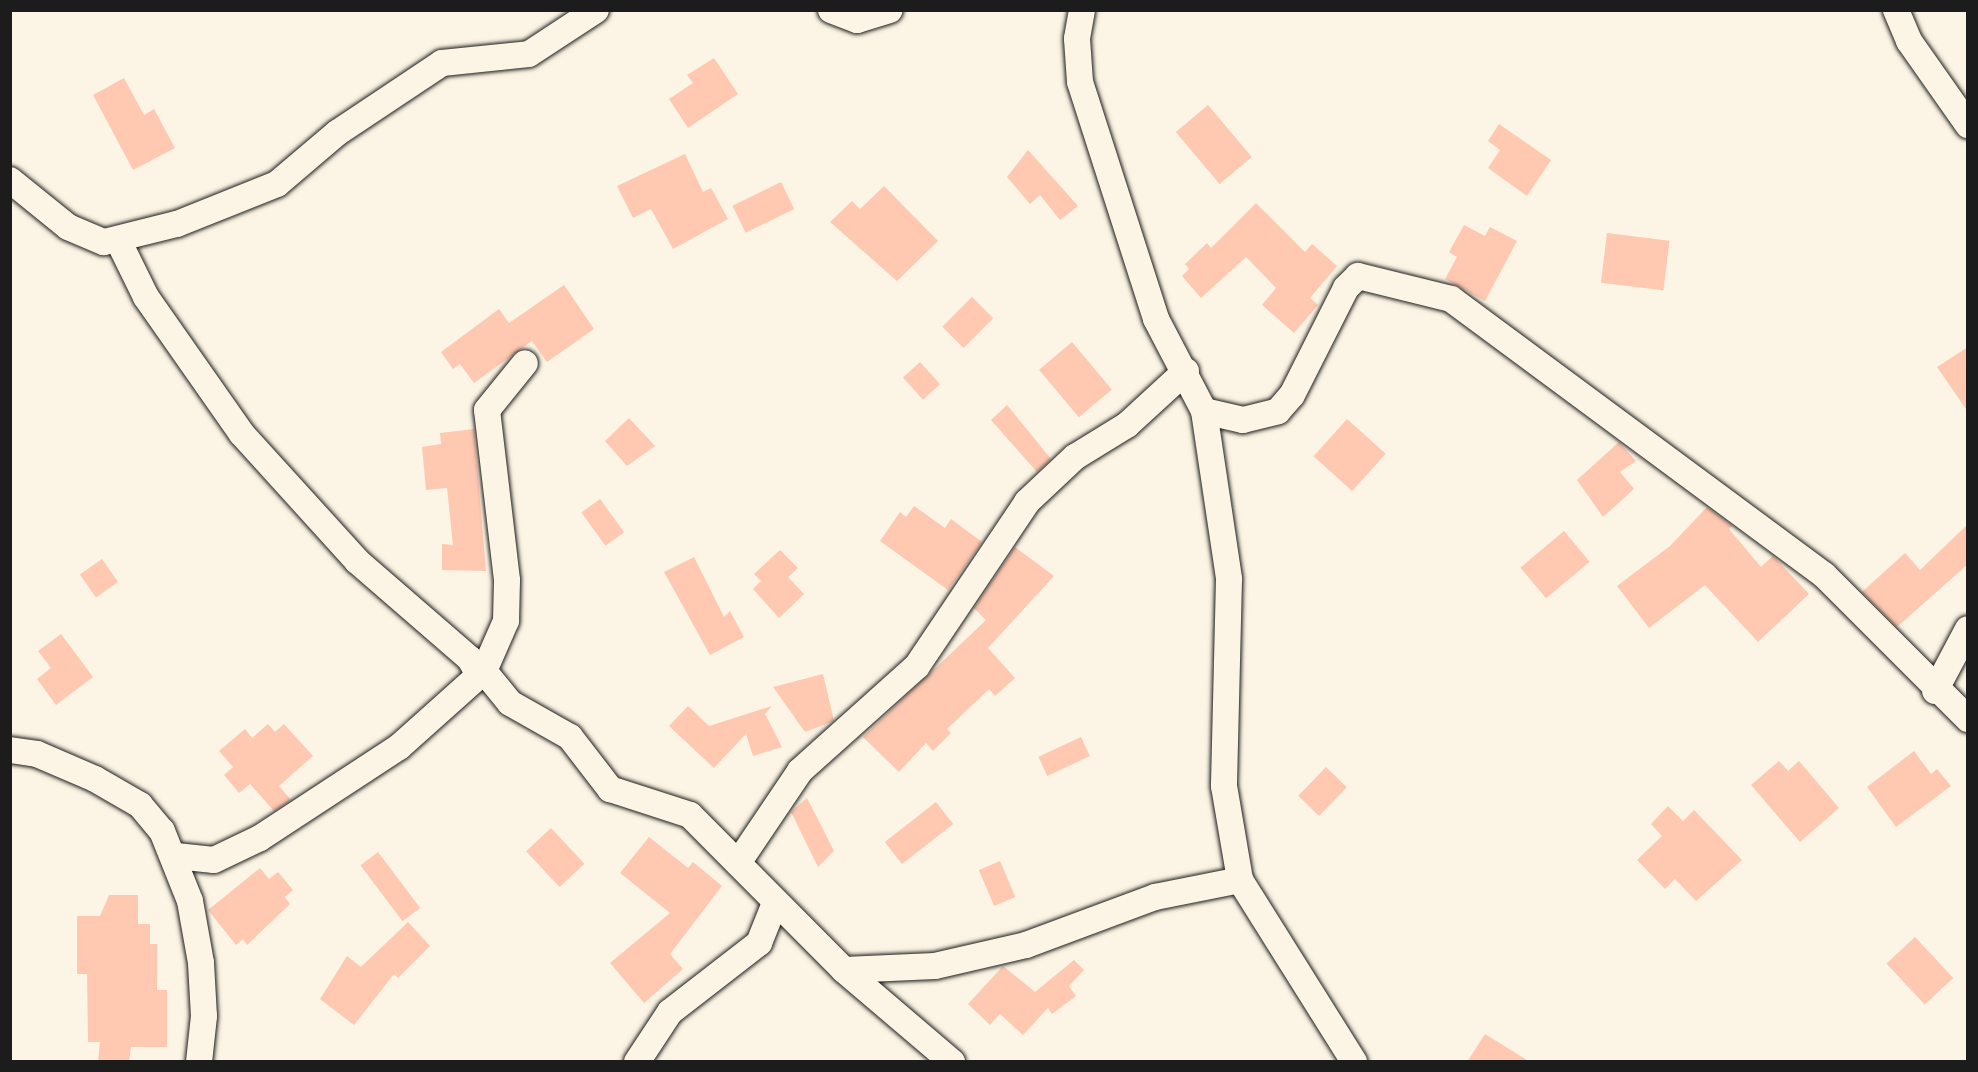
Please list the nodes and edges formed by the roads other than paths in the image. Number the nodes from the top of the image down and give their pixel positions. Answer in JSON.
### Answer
{"nodes":[{"id":1,"x":596,"y":10,"type":"edge"},
{"id":2,"x":831,"y":10,"type":"edge"},
{"id":3,"x":890,"y":10,"type":"edge"},
{"id":4,"x":1082,"y":10,"type":"edge"},
{"id":5,"x":1896,"y":10,"type":"edge"},
{"id":6,"x":1968,"y":125,"type":"edge"},
{"id":7,"x":10,"y":180,"type":"edge"},
{"id":8,"x":118,"y":240,"type":"junction"},
{"id":9,"x":525,"y":363,"type":"dead end"},
{"id":10,"x":1186,"y":371,"type":"junction"},
{"id":11,"x":1204,"y":411,"type":"junction"},
{"id":12,"x":1968,"y":629,"type":"edge"},
{"id":13,"x":481,"y":673,"type":"junction"},
{"id":14,"x":1935,"y":691,"type":"junction"},
{"id":15,"x":1968,"y":719,"type":"edge"},
{"id":16,"x":10,"y":750,"type":"edge"},
{"id":17,"x":176,"y":856,"type":"junction"},
{"id":18,"x":738,"y":863,"type":"junction"},
{"id":19,"x":1240,"y":880,"type":"junction"},
{"id":20,"x":775,"y":903,"type":"junction"},
{"id":21,"x":844,"y":970,"type":"junction"},
{"id":22,"x":199,"y":1062,"type":"edge"},
{"id":23,"x":637,"y":1062,"type":"edge"},
{"id":24,"x":952,"y":1062,"type":"edge"},
{"id":25,"x":1354,"y":1062,"type":"edge"}],
"edges":[{"from":1,"to":8,"type":"street"},
{"from":2,"to":3,"type":"street"},
{"from":4,"to":10,"type":"street"},
{"from":5,"to":6,"type":"street"},
{"from":7,"to":8,"type":"street"},
{"from":8,"to":13,"type":"street"},
{"from":9,"to":13,"type":"street"},
{"from":10,"to":11,"type":"street"},
{"from":10,"to":18,"type":"street"},
{"from":11,"to":14,"type":"street"},
{"from":11,"to":19,"type":"street"},
{"from":12,"to":14,"type":"street"},
{"from":13,"to":17,"type":"street"},
{"from":13,"to":18,"type":"street"},
{"from":14,"to":15,"type":"street"},
{"from":16,"to":17,"type":"street"},
{"from":17,"to":22,"type":"street"},
{"from":18,"to":20,"type":"street"},
{"from":19,"to":21,"type":"street"},
{"from":19,"to":25,"type":"street"},
{"from":20,"to":21,"type":"street"},
{"from":20,"to":23,"type":"street"},
{"from":21,"to":24,"type":"street"}]}
